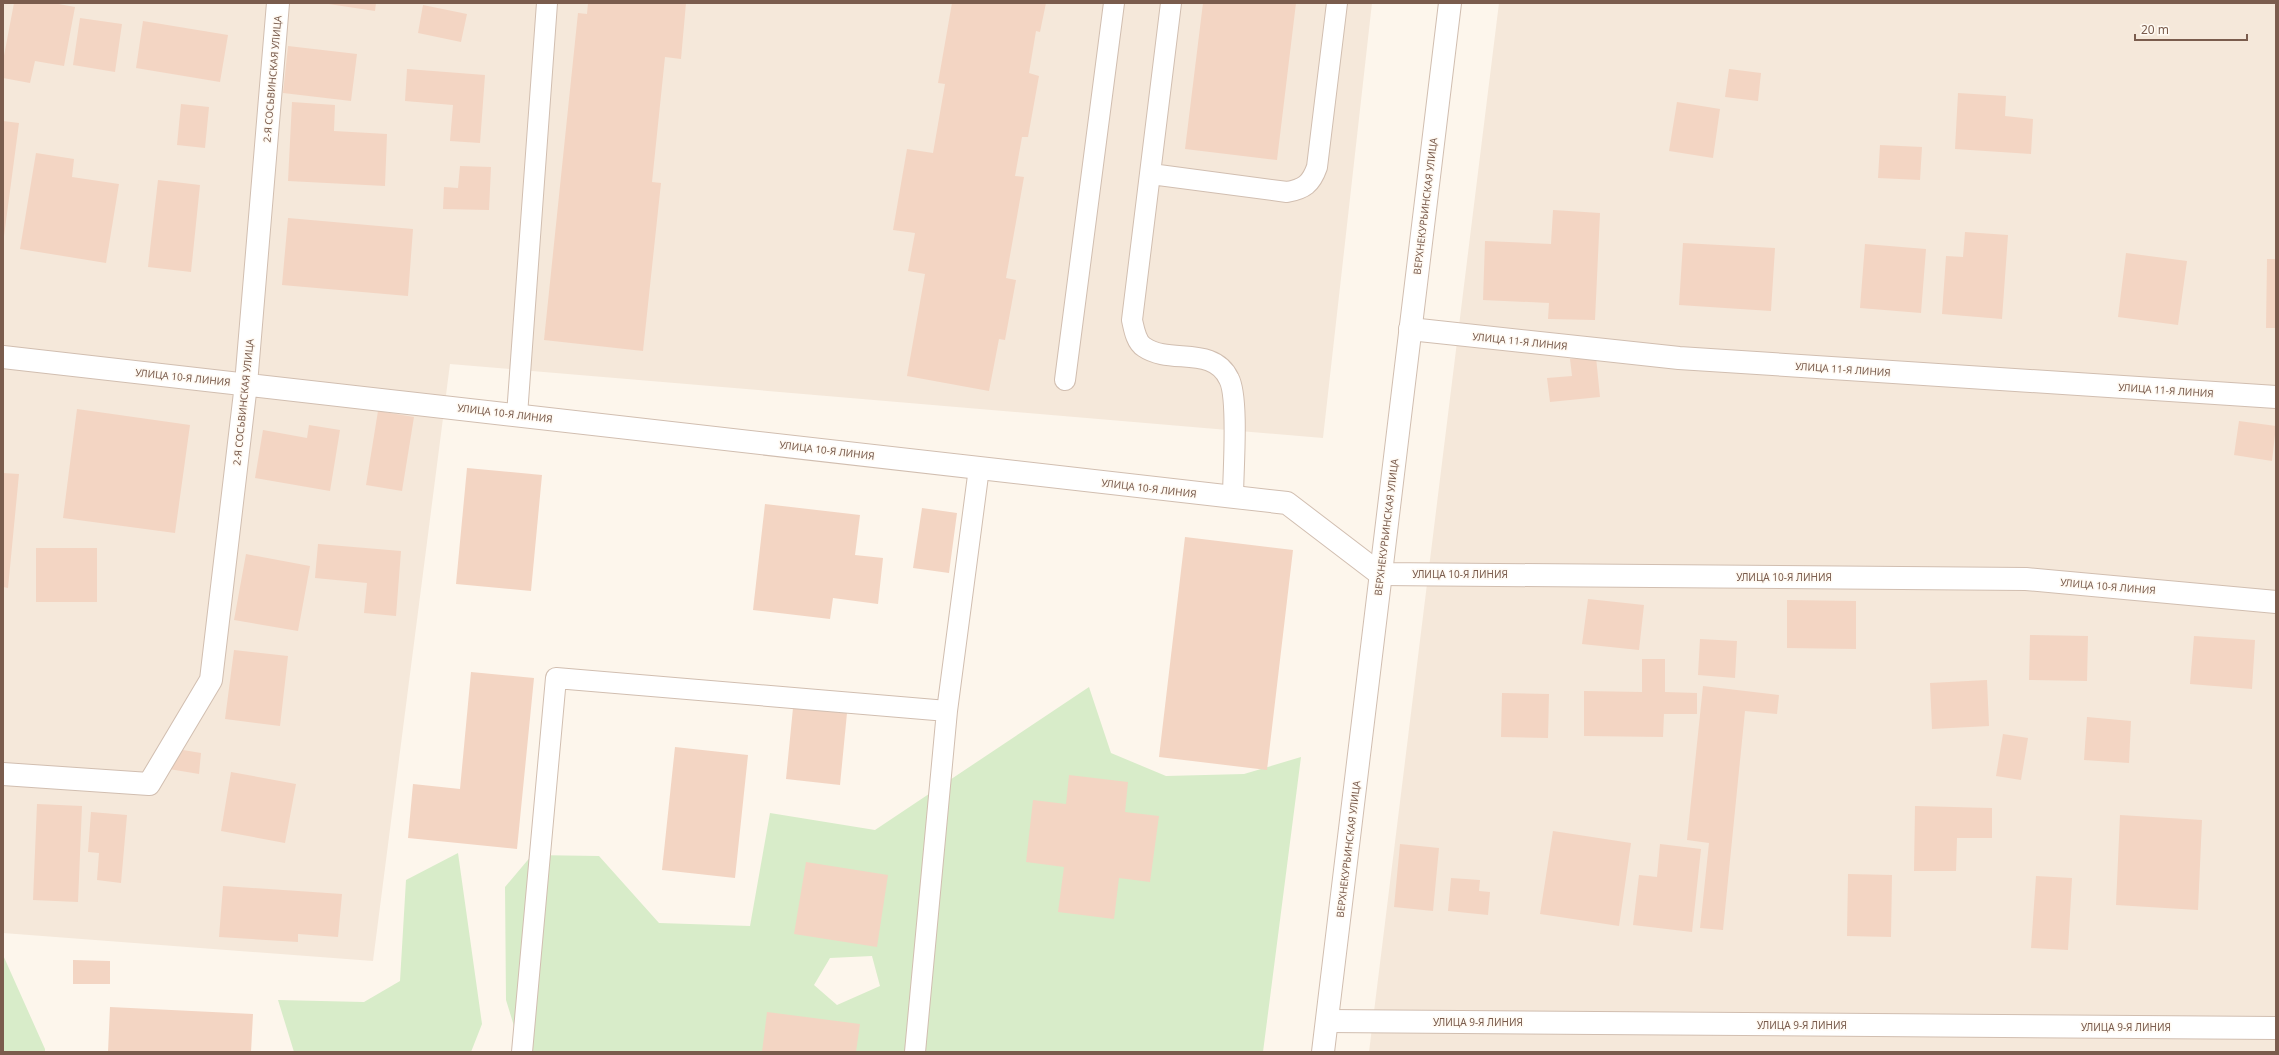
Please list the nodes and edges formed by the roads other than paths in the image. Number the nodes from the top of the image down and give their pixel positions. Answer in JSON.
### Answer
{"nodes":[{"id":1,"x":278,"y":3,"type":"edge"},
{"id":2,"x":547,"y":3,"type":"edge"},
{"id":3,"x":1114,"y":3,"type":"edge"},
{"id":4,"x":1171,"y":3,"type":"edge"},
{"id":5,"x":1337,"y":3,"type":"edge"},
{"id":6,"x":1450,"y":3,"type":"edge"},
{"id":7,"x":1151,"y":174,"type":"dead end"},
{"id":8,"x":1410,"y":329,"type":"junction"},
{"id":9,"x":3,"y":357,"type":"edge"},
{"id":10,"x":1065,"y":380,"type":"dead end"},
{"id":11,"x":246,"y":384,"type":"junction"},
{"id":12,"x":2276,"y":398,"type":"edge"},
{"id":13,"x":517,"y":415,"type":"junction"},
{"id":14,"x":979,"y":468,"type":"junction"},
{"id":15,"x":1233,"y":497,"type":"junction"},
{"id":16,"x":1380,"y":574,"type":"junction"},
{"id":17,"x":2276,"y":602,"type":"edge"},
{"id":18,"x":947,"y":711,"type":"junction"},
{"id":19,"x":3,"y":774,"type":"edge"},
{"id":20,"x":1328,"y":1021,"type":"junction"},
{"id":21,"x":2276,"y":1028,"type":"edge"},
{"id":22,"x":522,"y":1052,"type":"edge"},
{"id":23,"x":914,"y":1052,"type":"edge"},
{"id":24,"x":1323,"y":1052,"type":"edge"}],
"edges":[{"from":1,"to":11,"type":"street","name":"2-Я СОСЬВИНСКАЯ УЛИЦА"},
{"from":2,"to":13,"type":"lane"},
{"from":3,"to":10,"type":"lane"},
{"from":4,"to":15,"type":"lane"},
{"from":5,"to":7,"type":"lane"},
{"from":6,"to":8,"type":"street","name":"ВЕРХНЕКУРЬИНСКАЯ УЛИЦА"},
{"from":8,"to":12,"type":"street","name":"УЛИЦА 11-Я ЛИНИЯ"},
{"from":8,"to":16,"type":"street","name":"ВЕРХНЕКУРЬИНСКАЯ УЛИЦА"},
{"from":9,"to":11,"type":"street","name":"УЛИЦА 10-Я ЛИНИЯ"},
{"from":11,"to":13,"type":"street","name":"УЛИЦА 10-Я ЛИНИЯ"},
{"from":11,"to":19,"type":"street","name":"2-Я СОСЬВИНСКАЯ УЛИЦА"},
{"from":13,"to":14,"type":"street","name":"УЛИЦА 10-Я ЛИНИЯ"},
{"from":14,"to":15,"type":"street","name":"УЛИЦА 10-Я ЛИНИЯ"},
{"from":14,"to":18,"type":"lane"},
{"from":15,"to":16,"type":"street","name":"УЛИЦА 10-Я ЛИНИЯ"},
{"from":16,"to":17,"type":"street","name":"УЛИЦА 10-Я ЛИНИЯ"},
{"from":16,"to":20,"type":"street","name":"ВЕРХНЕКУРЬИНСКАЯ УЛИЦА"},
{"from":18,"to":22,"type":"lane"},
{"from":18,"to":23,"type":"lane"},
{"from":20,"to":21,"type":"street","name":"УЛИЦА 9-Я ЛИНИЯ"},
{"from":20,"to":24,"type":"street","name":"ВЕРХНЕКУРЬИНСКАЯ УЛИЦА"}]}
